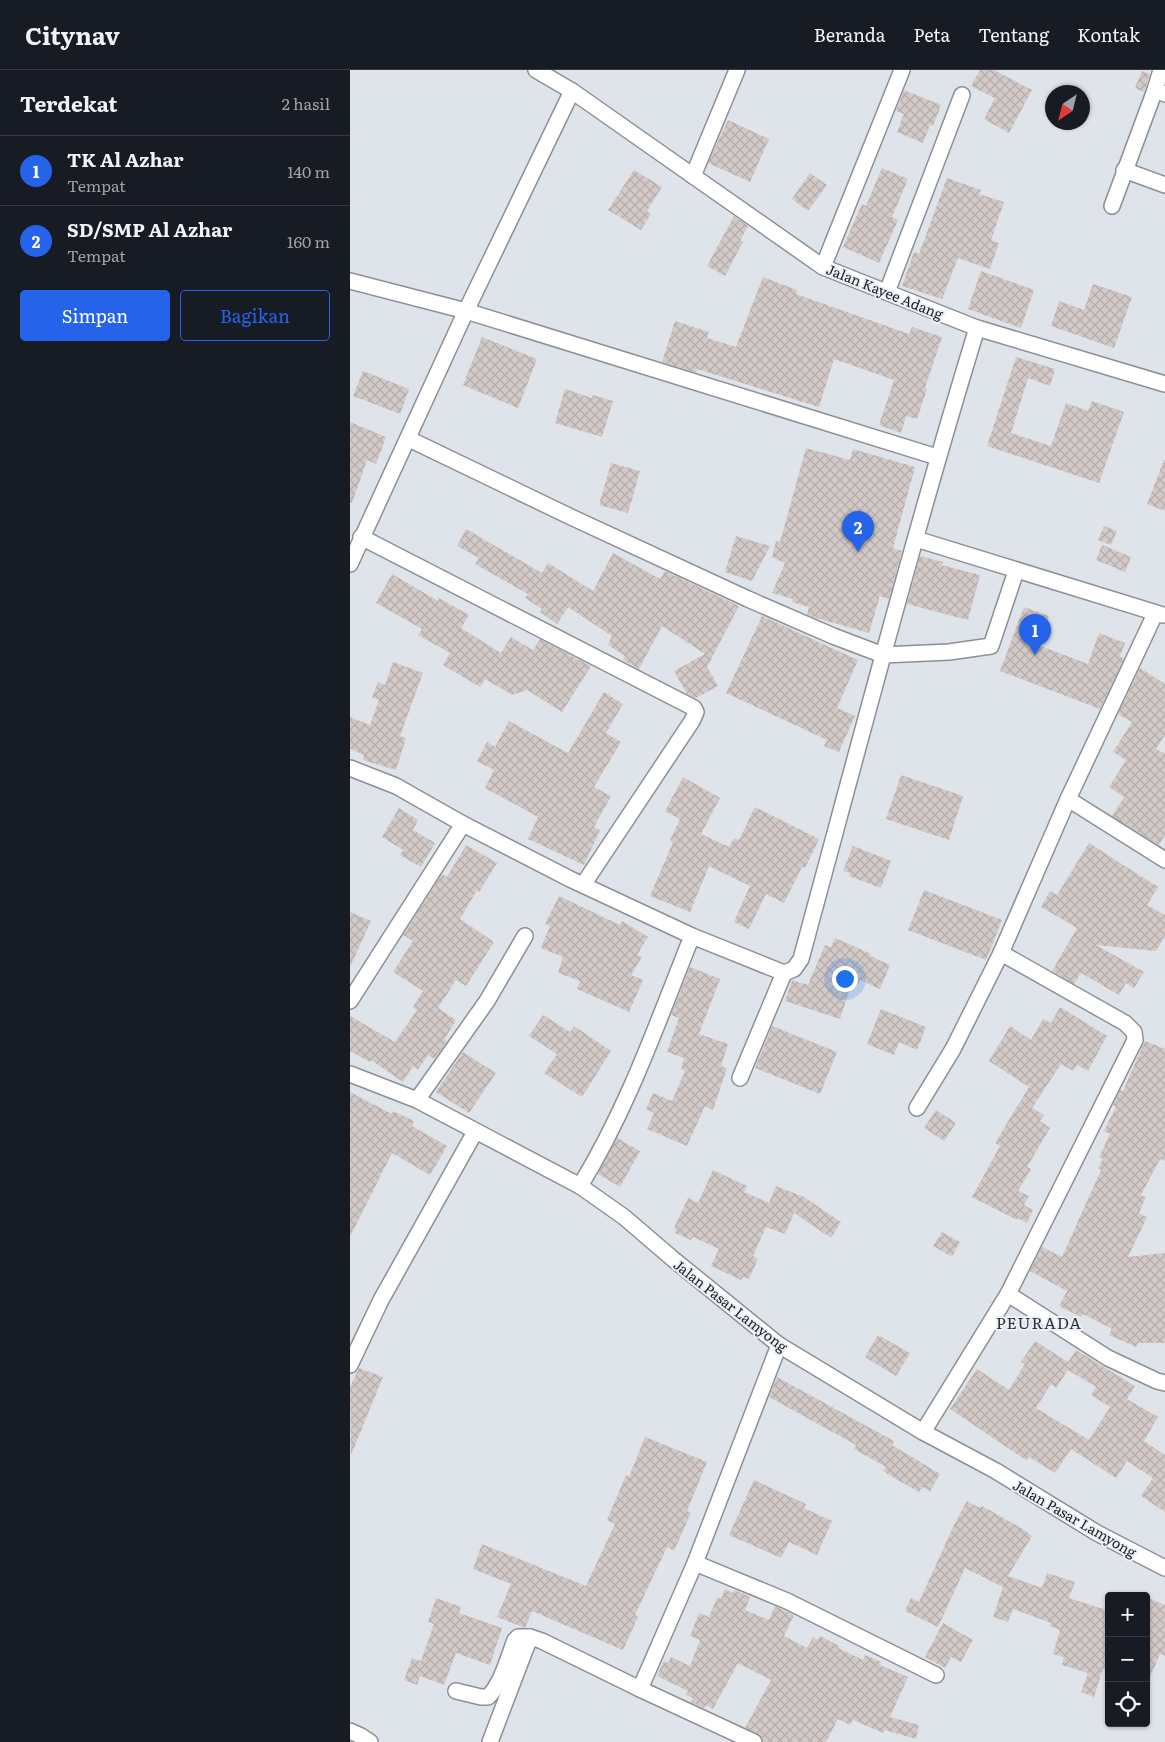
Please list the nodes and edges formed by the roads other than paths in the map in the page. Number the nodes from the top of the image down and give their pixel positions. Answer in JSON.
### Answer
{"nodes":[{"id":1,"x":536,"y":70,"type":"edge"},
{"id":2,"x":737,"y":70,"type":"edge"},
{"id":3,"x":902,"y":70,"type":"edge"},
{"id":4,"x":1161,"y":70,"type":"edge"},
{"id":5,"x":572,"y":91,"type":"junction"},
{"id":6,"x":1160,"y":92,"type":"edge"},
{"id":7,"x":962,"y":95,"type":"dead end"},
{"id":8,"x":1124,"y":170,"type":"junction"},
{"id":9,"x":693,"y":176,"type":"junction"},
{"id":10,"x":1165,"y":186,"type":"edge"},
{"id":11,"x":1112,"y":206,"type":"dead end"},
{"id":12,"x":823,"y":267,"type":"junction"},
{"id":13,"x":350,"y":281,"type":"edge"},
{"id":14,"x":887,"y":292,"type":"junction"},
{"id":15,"x":466,"y":311,"type":"junction"},
{"id":16,"x":977,"y":328,"type":"junction"},
{"id":17,"x":1165,"y":384,"type":"edge"},
{"id":18,"x":409,"y":439,"type":"junction"},
{"id":19,"x":937,"y":457,"type":"junction"},
{"id":20,"x":362,"y":537,"type":"junction"},
{"id":21,"x":916,"y":539,"type":"junction"},
{"id":22,"x":350,"y":564,"type":"edge"},
{"id":23,"x":1016,"y":571,"type":"junction"},
{"id":24,"x":1160,"y":615,"type":"edge"},
{"id":25,"x":883,"y":655,"type":"junction"},
{"id":26,"x":350,"y":768,"type":"edge"},
{"id":27,"x":1068,"y":799,"type":"junction"},
{"id":28,"x":463,"y":824,"type":"junction"},
{"id":29,"x":1165,"y":860,"type":"edge"},
{"id":30,"x":583,"y":885,"type":"junction"},
{"id":31,"x":525,"y":936,"type":"dead end"},
{"id":32,"x":692,"y":936,"type":"junction"},
{"id":33,"x":1001,"y":953,"type":"junction"},
{"id":34,"x":784,"y":973,"type":"junction"},
{"id":35,"x":350,"y":1001,"type":"edge"},
{"id":36,"x":350,"y":1074,"type":"edge"},
{"id":37,"x":740,"y":1078,"type":"dead end"},
{"id":38,"x":417,"y":1100,"type":"junction"},
{"id":39,"x":917,"y":1108,"type":"dead end"},
{"id":40,"x":475,"y":1132,"type":"junction"},
{"id":41,"x":580,"y":1186,"type":"junction"},
{"id":42,"x":1008,"y":1294,"type":"junction"},
{"id":43,"x":779,"y":1345,"type":"junction"},
{"id":44,"x":350,"y":1365,"type":"edge"},
{"id":45,"x":1165,"y":1383,"type":"edge"},
{"id":46,"x":923,"y":1432,"type":"junction"},
{"id":47,"x":695,"y":1563,"type":"junction"},
{"id":48,"x":1165,"y":1568,"type":"edge"},
{"id":49,"x":530,"y":1637,"type":"junction"},
{"id":50,"x":936,"y":1676,"type":"dead end"},
{"id":51,"x":640,"y":1689,"type":"junction"},
{"id":52,"x":456,"y":1691,"type":"dead end"},
{"id":53,"x":350,"y":1731,"type":"edge"},
{"id":54,"x":370,"y":1742,"type":"edge"},
{"id":55,"x":490,"y":1742,"type":"edge"},
{"id":56,"x":754,"y":1742,"type":"edge"}],
"edges":[{"from":1,"to":5,"type":"street","name":"Jalan Kayee Adang"},
{"from":2,"to":9,"type":"street"},
{"from":3,"to":12,"type":"street"},
{"from":4,"to":6,"type":"street"},
{"from":5,"to":9,"type":"street","name":"Jalan Kayee Adang"},
{"from":5,"to":15,"type":"street"},
{"from":6,"to":8,"type":"street"},
{"from":7,"to":14,"type":"street"},
{"from":8,"to":10,"type":"street"},
{"from":8,"to":11,"type":"street"},
{"from":9,"to":12,"type":"street","name":"Jalan Kayee Adang"},
{"from":12,"to":14,"type":"street","name":"Jalan Kayee Adang"},
{"from":13,"to":15,"type":"street"},
{"from":14,"to":16,"type":"street","name":"Jalan Kayee Adang"},
{"from":15,"to":18,"type":"street"},
{"from":15,"to":19,"type":"street"},
{"from":16,"to":17,"type":"street","name":"Jalan Kayee Adang"},
{"from":16,"to":19,"type":"street"},
{"from":18,"to":20,"type":"street"},
{"from":18,"to":25,"type":"street"},
{"from":19,"to":21,"type":"street"},
{"from":20,"to":22,"type":"street"},
{"from":20,"to":30,"type":"street"},
{"from":21,"to":23,"type":"street"},
{"from":21,"to":25,"type":"street"},
{"from":23,"to":24,"type":"street"},
{"from":23,"to":25,"type":"street"},
{"from":24,"to":27,"type":"street"},
{"from":25,"to":34,"type":"street"},
{"from":26,"to":28,"type":"street"},
{"from":27,"to":29,"type":"street"},
{"from":27,"to":33,"type":"street"},
{"from":28,"to":30,"type":"street"},
{"from":28,"to":35,"type":"street"},
{"from":30,"to":32,"type":"street"},
{"from":31,"to":38,"type":"street"},
{"from":32,"to":34,"type":"street"},
{"from":32,"to":41,"type":"street"},
{"from":33,"to":39,"type":"street"},
{"from":33,"to":42,"type":"street"},
{"from":34,"to":37,"type":"street"},
{"from":36,"to":38,"type":"street","name":"Jalan Pasar Lamyong"},
{"from":38,"to":40,"type":"street","name":"Jalan Pasar Lamyong"},
{"from":40,"to":41,"type":"street","name":"Jalan Pasar Lamyong"},
{"from":40,"to":44,"type":"street"},
{"from":41,"to":43,"type":"street","name":"Jalan Pasar Lamyong"},
{"from":42,"to":45,"type":"street"},
{"from":42,"to":46,"type":"street"},
{"from":43,"to":46,"type":"street","name":"Jalan Pasar Lamyong"},
{"from":43,"to":47,"type":"street"},
{"from":46,"to":48,"type":"street","name":"Jalan Pasar Lamyong"},
{"from":47,"to":50,"type":"street"},
{"from":47,"to":51,"type":"street"},
{"from":49,"to":51,"type":"street"},
{"from":49,"to":52,"type":"street"},
{"from":49,"to":55,"type":"street"},
{"from":51,"to":56,"type":"street"},
{"from":53,"to":54,"type":"street"}]}
